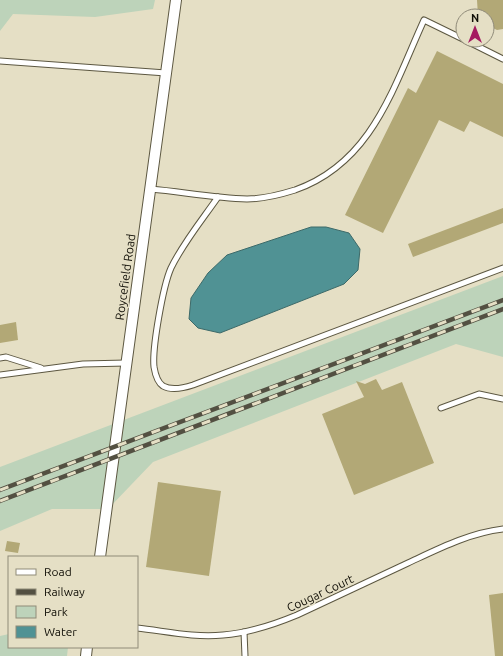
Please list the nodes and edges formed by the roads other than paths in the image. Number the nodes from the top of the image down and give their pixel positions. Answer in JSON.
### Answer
{"nodes":[{"id":1,"x":176,"y":0,"type":"edge"},
{"id":2,"x":455,"y":36,"type":"edge"},
{"id":3,"x":480,"y":48,"type":"edge"},
{"id":4,"x":503,"y":59,"type":"edge"},
{"id":5,"x":0,"y":61,"type":"edge"},
{"id":6,"x":166,"y":73,"type":"junction"},
{"id":7,"x":151,"y":189,"type":"junction"},
{"id":8,"x":218,"y":197,"type":"junction"},
{"id":9,"x":503,"y":268,"type":"edge"},
{"id":10,"x":0,"y":358,"type":"edge"},
{"id":11,"x":126,"y":363,"type":"junction"},
{"id":12,"x":44,"y":369,"type":"junction"},
{"id":13,"x":0,"y":375,"type":"edge"},
{"id":14,"x":503,"y":399,"type":"edge"},
{"id":15,"x":441,"y":408,"type":"dead end"},
{"id":16,"x":503,"y":529,"type":"edge"},
{"id":17,"x":100,"y":556,"type":"edge"},
{"id":18,"x":138,"y":628,"type":"edge"},
{"id":19,"x":244,"y":632,"type":"junction"},
{"id":20,"x":245,"y":656,"type":"edge"}],
"edges":[{"from":1,"to":6,"type":"street","name":"Roycefield Road"},
{"from":2,"to":8,"type":"lane"},
{"from":3,"to":4,"type":"lane"},
{"from":5,"to":6,"type":"lane"},
{"from":6,"to":7,"type":"street","name":"Roycefield Road"},
{"from":7,"to":8,"type":"lane"},
{"from":7,"to":11,"type":"street","name":"Roycefield Road"},
{"from":8,"to":9,"type":"lane"},
{"from":10,"to":12,"type":"lane"},
{"from":11,"to":12,"type":"lane"},
{"from":11,"to":17,"type":"street","name":"Roycefield Road"},
{"from":12,"to":13,"type":"lane"},
{"from":14,"to":15,"type":"lane"},
{"from":16,"to":19,"type":"lane","name":"Cougar Court"},
{"from":18,"to":19,"type":"lane","name":"Cougar Court"},
{"from":19,"to":20,"type":"lane"}]}
